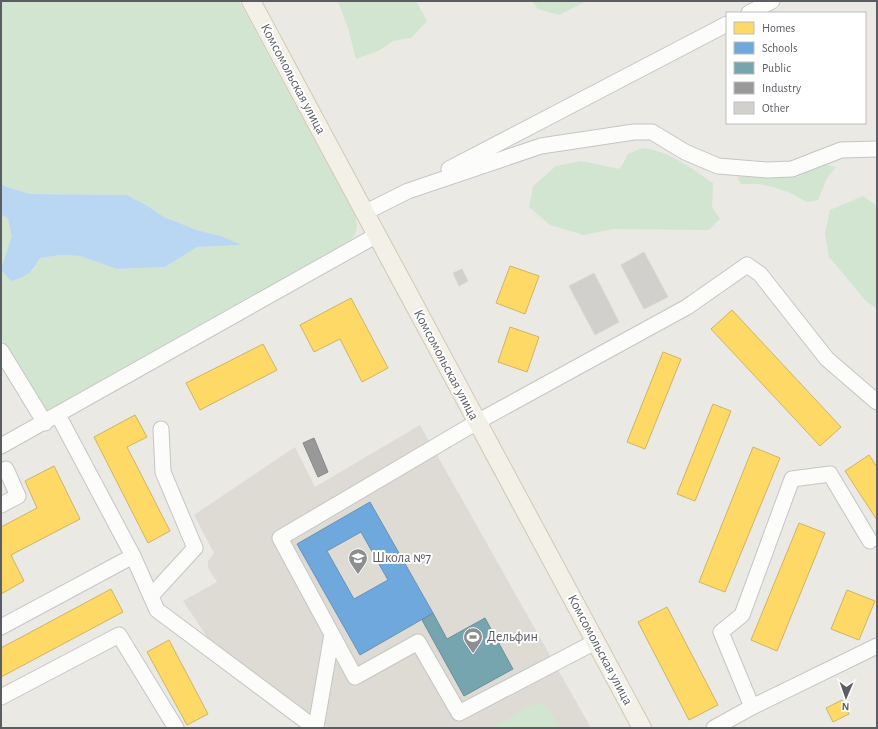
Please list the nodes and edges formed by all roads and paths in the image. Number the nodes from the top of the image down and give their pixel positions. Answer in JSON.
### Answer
{"nodes":[{"id":1,"x":251,"y":1,"type":"edge"},
{"id":2,"x":772,"y":1,"type":"edge"},
{"id":3,"x":751,"y":12,"type":"edge"},
{"id":4,"x":726,"y":25,"type":"edge"},
{"id":5,"x":877,"y":149,"type":"edge"},
{"id":6,"x":408,"y":190,"type":"junction"},
{"id":7,"x":364,"y":213,"type":"junction"},
{"id":8,"x":377,"y":235,"type":"junction"},
{"id":9,"x":1,"y":351,"type":"edge"},
{"id":10,"x":877,"y":402,"type":"edge"},
{"id":11,"x":58,"y":415,"type":"junction"},
{"id":12,"x":477,"y":422,"type":"junction"},
{"id":13,"x":45,"y":423,"type":"junction"},
{"id":14,"x":161,"y":429,"type":"dead end"},
{"id":15,"x":1,"y":446,"type":"edge"},
{"id":16,"x":6,"y":469,"type":"dead end"},
{"id":17,"x":1,"y":505,"type":"edge"},
{"id":18,"x":870,"y":541,"type":"dead end"},
{"id":19,"x":134,"y":556,"type":"junction"},
{"id":20,"x":150,"y":596,"type":"junction"},
{"id":21,"x":1,"y":627,"type":"edge"},
{"id":22,"x":332,"y":634,"type":"junction"},
{"id":23,"x":595,"y":642,"type":"junction"},
{"id":24,"x":877,"y":646,"type":"edge"},
{"id":25,"x":1,"y":697,"type":"edge"},
{"id":26,"x":752,"y":707,"type":"junction"},
{"id":27,"x":176,"y":728,"type":"edge"},
{"id":28,"x":315,"y":728,"type":"edge"},
{"id":29,"x":642,"y":728,"type":"edge"},
{"id":30,"x":714,"y":728,"type":"edge"}],
"edges":[{"from":1,"to":7,"type":"main road","name":"Комсомольская улица"},
{"from":2,"to":3,"type":"street"},
{"from":4,"to":6,"type":"street"},
{"from":5,"to":6,"type":"street"},
{"from":6,"to":7,"type":"street"},
{"from":7,"to":8,"type":"main road","name":"Комсомольская улица"},
{"from":8,"to":11,"type":"street"},
{"from":8,"to":12,"type":"main road","name":"Комсомольская улица"},
{"from":9,"to":13,"type":"street"},
{"from":10,"to":12,"type":"street"},
{"from":11,"to":13,"type":"street"},
{"from":11,"to":19,"type":"street"},
{"from":12,"to":22,"type":"street"},
{"from":12,"to":23,"type":"main road","name":"Комсомольская улица"},
{"from":13,"to":15,"type":"street"},
{"from":14,"to":20,"type":"street"},
{"from":16,"to":17,"type":"street"},
{"from":18,"to":26,"type":"street"},
{"from":19,"to":20,"type":"street"},
{"from":19,"to":21,"type":"street"},
{"from":20,"to":28,"type":"street"},
{"from":22,"to":23,"type":"street"},
{"from":22,"to":28,"type":"street"},
{"from":23,"to":29,"type":"main road","name":"Комсомольская улица"},
{"from":24,"to":26,"type":"street"},
{"from":25,"to":27,"type":"street"},
{"from":26,"to":30,"type":"street"}]}
